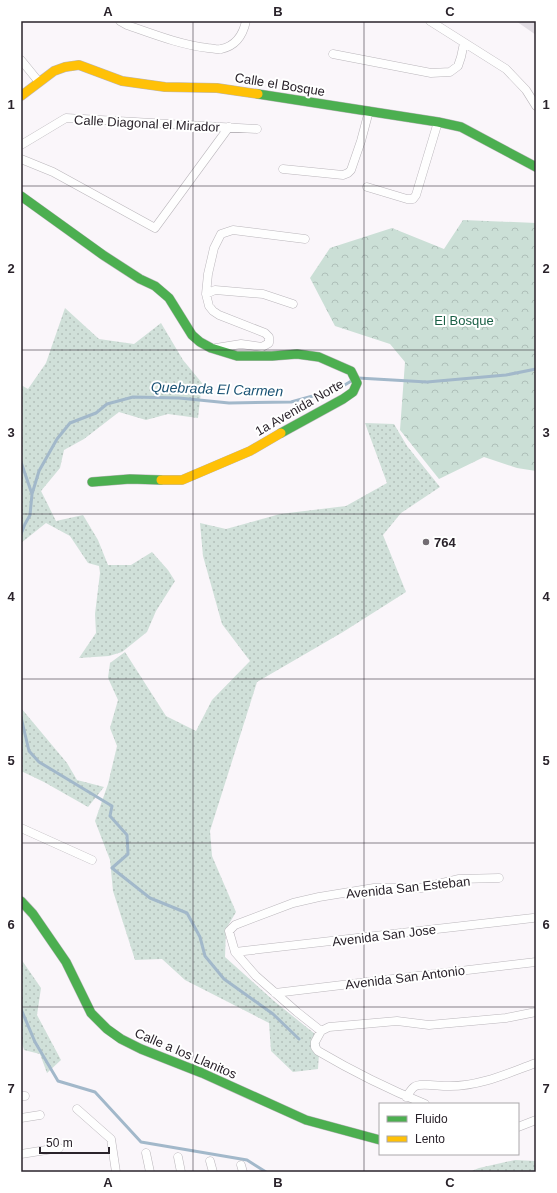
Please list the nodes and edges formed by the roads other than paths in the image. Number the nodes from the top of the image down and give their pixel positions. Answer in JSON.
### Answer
{"nodes":[{"id":1,"x":120,"y":21,"type":"edge"},
{"id":2,"x":246,"y":21,"type":"edge"},
{"id":3,"x":430,"y":21,"type":"edge"},
{"id":4,"x":464,"y":43,"type":"junction"},
{"id":5,"x":333,"y":54,"type":"dead end"},
{"id":6,"x":21,"y":60,"type":"edge"},
{"id":7,"x":39,"y":82,"type":"junction"},
{"id":8,"x":21,"y":96,"type":"edge"},
{"id":9,"x":536,"y":106,"type":"edge"},
{"id":10,"x":369,"y":111,"type":"junction"},
{"id":11,"x":438,"y":122,"type":"junction"},
{"id":12,"x":229,"y":127,"type":"junction"},
{"id":13,"x":257,"y":129,"type":"dead end"},
{"id":14,"x":21,"y":145,"type":"edge"},
{"id":15,"x":21,"y":159,"type":"edge"},
{"id":16,"x":536,"y":167,"type":"edge"},
{"id":17,"x":283,"y":169,"type":"dead end"},
{"id":18,"x":367,"y":187,"type":"dead end"},
{"id":19,"x":21,"y":196,"type":"edge"},
{"id":20,"x":305,"y":239,"type":"dead end"},
{"id":21,"x":206,"y":294,"type":"junction"},
{"id":22,"x":293,"y":304,"type":"dead end"},
{"id":23,"x":211,"y":348,"type":"junction"},
{"id":24,"x":92,"y":482,"type":"dead end"},
{"id":25,"x":21,"y":828,"type":"edge"},
{"id":26,"x":92,"y":860,"type":"dead end"},
{"id":27,"x":499,"y":878,"type":"dead end"},
{"id":28,"x":21,"y":901,"type":"edge"},
{"id":29,"x":533,"y":918,"type":"dead end"},
{"id":30,"x":235,"y":952,"type":"junction"},
{"id":31,"x":536,"y":962,"type":"edge"},
{"id":32,"x":275,"y":993,"type":"junction"},
{"id":33,"x":536,"y":1012,"type":"edge"},
{"id":34,"x":321,"y":1031,"type":"junction"},
{"id":35,"x":536,"y":1063,"type":"edge"},
{"id":36,"x":406,"y":1097,"type":"junction"},
{"id":37,"x":422,"y":1103,"type":"edge"},
{"id":38,"x":77,"y":1109,"type":"dead end"},
{"id":39,"x":40,"y":1115,"type":"dead end"},
{"id":40,"x":21,"y":1118,"type":"edge"},
{"id":41,"x":536,"y":1120,"type":"edge"},
{"id":42,"x":519,"y":1128,"type":"edge"},
{"id":43,"x":379,"y":1140,"type":"edge"},
{"id":44,"x":59,"y":1148,"type":"dead end"},
{"id":45,"x":146,"y":1153,"type":"dead end"},
{"id":46,"x":21,"y":1154,"type":"edge"},
{"id":47,"x":178,"y":1157,"type":"dead end"},
{"id":48,"x":210,"y":1161,"type":"dead end"},
{"id":49,"x":116,"y":1172,"type":"edge"},
{"id":50,"x":150,"y":1172,"type":"edge"},
{"id":51,"x":181,"y":1172,"type":"edge"},
{"id":52,"x":213,"y":1172,"type":"edge"}],
"edges":[{"from":1,"to":2,"type":"street"},
{"from":3,"to":4,"type":"street"},
{"from":4,"to":5,"type":"street"},
{"from":4,"to":9,"type":"street"},
{"from":6,"to":7,"type":"street"},
{"from":7,"to":8,"type":"street","name":"Calle el Bosque"},
{"from":7,"to":10,"type":"street","name":"Calle el Bosque"},
{"from":10,"to":11,"type":"street","name":"Calle el Bosque"},
{"from":10,"to":17,"type":"street"},
{"from":11,"to":16,"type":"street","name":"Calle el Bosque"},
{"from":11,"to":18,"type":"street"},
{"from":12,"to":13,"type":"street","name":"Calle Diagonal el Mirador"},
{"from":12,"to":14,"type":"street","name":"Calle Diagonal el Mirador"},
{"from":12,"to":15,"type":"street"},
{"from":19,"to":23,"type":"street","name":"1a Avenida Norte"},
{"from":20,"to":21,"type":"street"},
{"from":21,"to":22,"type":"street"},
{"from":21,"to":23,"type":"street"},
{"from":23,"to":24,"type":"street","name":"1a Avenida Norte"},
{"from":25,"to":26,"type":"street"},
{"from":27,"to":30,"type":"street","name":"Avenida San Esteban"},
{"from":28,"to":43,"type":"street","name":"Calle a los Llanitos"},
{"from":29,"to":30,"type":"street","name":"Avenida San Jose"},
{"from":30,"to":32,"type":"street"},
{"from":31,"to":32,"type":"street","name":"Avenida San Antonio"},
{"from":32,"to":34,"type":"street"},
{"from":33,"to":34,"type":"street"},
{"from":34,"to":36,"type":"street"},
{"from":35,"to":36,"type":"street"},
{"from":36,"to":37,"type":"street"},
{"from":38,"to":49,"type":"street"},
{"from":39,"to":40,"type":"street"},
{"from":41,"to":42,"type":"street"},
{"from":44,"to":46,"type":"street"},
{"from":45,"to":50,"type":"street"},
{"from":47,"to":51,"type":"street"},
{"from":48,"to":52,"type":"street"}]}
